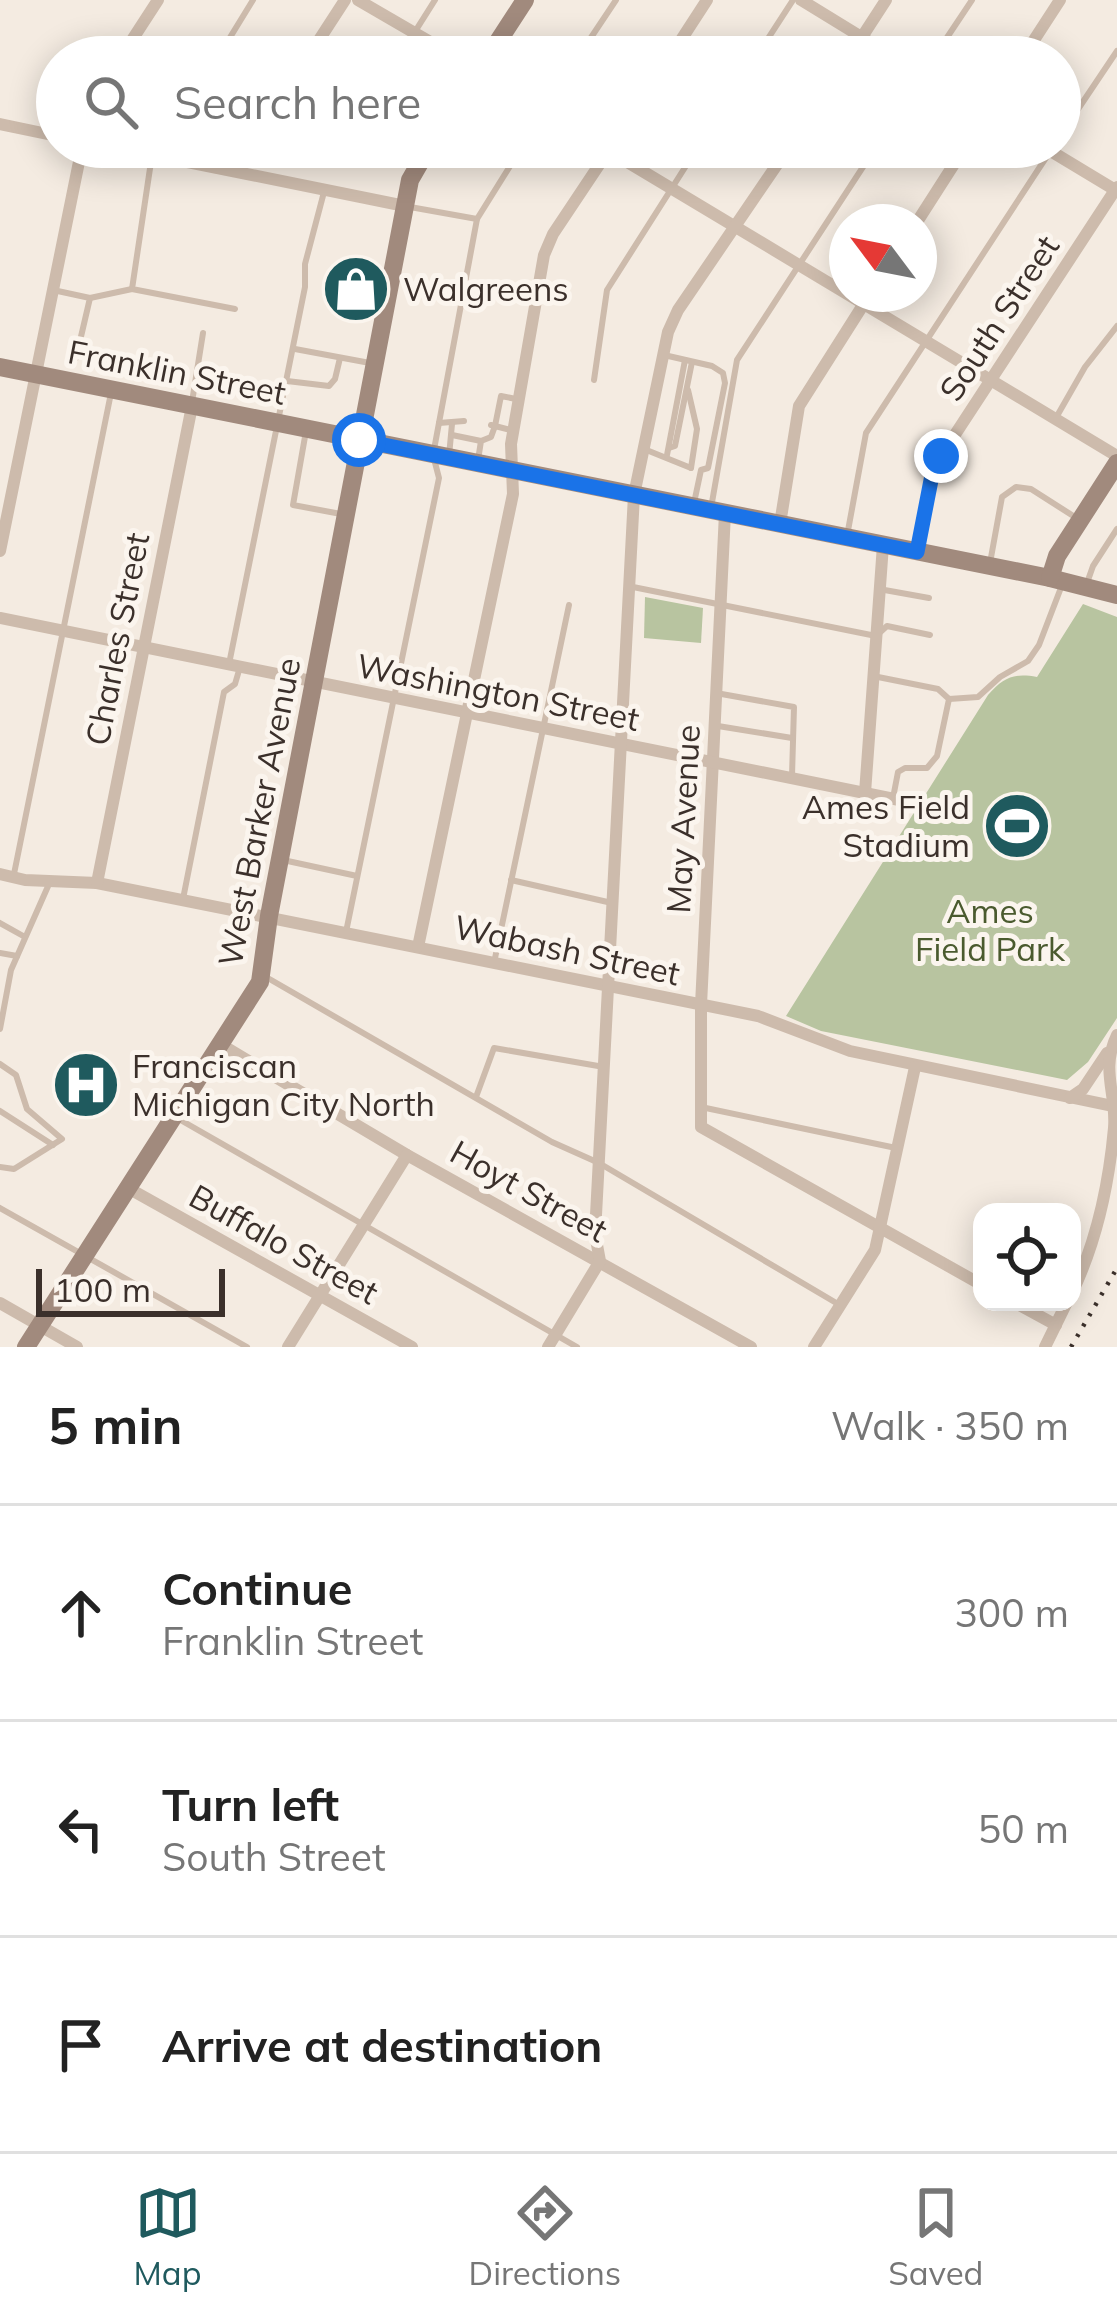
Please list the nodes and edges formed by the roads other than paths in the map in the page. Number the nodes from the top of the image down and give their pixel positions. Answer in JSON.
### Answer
{"nodes":[{"id":1,"x":158,"y":0,"type":"edge"},
{"id":2,"x":253,"y":0,"type":"edge"},
{"id":3,"x":345,"y":0,"type":"edge"},
{"id":4,"x":358,"y":0,"type":"edge"},
{"id":5,"x":435,"y":0,"type":"edge"},
{"id":6,"x":525,"y":0,"type":"edge"},
{"id":7,"x":616,"y":0,"type":"edge"},
{"id":8,"x":707,"y":0,"type":"edge"},
{"id":9,"x":797,"y":0,"type":"edge"},
{"id":10,"x":886,"y":0,"type":"edge"},
{"id":11,"x":972,"y":0,"type":"edge"},
{"id":12,"x":1060,"y":0,"type":"edge"},
{"id":13,"x":414,"y":32,"type":"junction"},
{"id":14,"x":135,"y":36,"type":"edge"},
{"id":15,"x":231,"y":36,"type":"edge"},
{"id":16,"x":322,"y":36,"type":"edge"},
{"id":17,"x":412,"y":36,"type":"edge"},
{"id":18,"x":421,"y":36,"type":"edge"},
{"id":19,"x":502,"y":36,"type":"edge"},
{"id":20,"x":592,"y":36,"type":"edge"},
{"id":21,"x":684,"y":36,"type":"edge"},
{"id":22,"x":771,"y":36,"type":"edge"},
{"id":23,"x":859,"y":36,"type":"edge"},
{"id":24,"x":863,"y":36,"type":"edge"},
{"id":25,"x":948,"y":36,"type":"edge"},
{"id":26,"x":1037,"y":36,"type":"edge"},
{"id":27,"x":1117,"y":51,"type":"edge"},
{"id":28,"x":1081,"y":105,"type":"edge"},
{"id":29,"x":0,"y":124,"type":"edge"},
{"id":30,"x":36,"y":132,"type":"edge"},
{"id":31,"x":78,"y":168,"type":"edge"},
{"id":32,"x":150,"y":168,"type":"edge"},
{"id":33,"x":216,"y":168,"type":"edge"},
{"id":34,"x":417,"y":168,"type":"edge"},
{"id":35,"x":509,"y":168,"type":"edge"},
{"id":36,"x":594,"y":168,"type":"edge"},
{"id":37,"x":639,"y":168,"type":"edge"},
{"id":38,"x":684,"y":168,"type":"edge"},
{"id":39,"x":775,"y":168,"type":"edge"},
{"id":40,"x":862,"y":168,"type":"edge"},
{"id":41,"x":951,"y":168,"type":"edge"},
{"id":42,"x":1036,"y":168,"type":"edge"},
{"id":43,"x":1081,"y":168,"type":"edge"},
{"id":44,"x":671,"y":188,"type":"junction"},
{"id":45,"x":325,"y":190,"type":"junction"},
{"id":46,"x":1116,"y":190,"type":"edge"},
{"id":47,"x":928,"y":204,"type":"edge"},
{"id":48,"x":405,"y":206,"type":"junction"},
{"id":49,"x":477,"y":219,"type":"junction"},
{"id":50,"x":734,"y":229,"type":"junction"},
{"id":51,"x":798,"y":267,"type":"junction"},
{"id":52,"x":829,"y":282,"type":"edge"},
{"id":53,"x":132,"y":289,"type":"junction"},
{"id":54,"x":53,"y":290,"type":"junction"},
{"id":55,"x":90,"y":298,"type":"junction"},
{"id":56,"x":235,"y":309,"type":"dead end"},
{"id":57,"x":858,"y":312,"type":"edge"},
{"id":58,"x":883,"y":312,"type":"edge"},
{"id":59,"x":1117,"y":326,"type":"edge"},
{"id":60,"x":203,"y":333,"type":"dead end"},
{"id":61,"x":926,"y":343,"type":"junction"},
{"id":62,"x":293,"y":348,"type":"junction"},
{"id":63,"x":664,"y":355,"type":"junction"},
{"id":64,"x":340,"y":357,"type":"junction"},
{"id":65,"x":76,"y":358,"type":"dead end"},
{"id":66,"x":688,"y":361,"type":"junction"},
{"id":67,"x":374,"y":363,"type":"junction"},
{"id":68,"x":0,"y":367,"type":"edge"},
{"id":69,"x":35,"y":374,"type":"junction"},
{"id":70,"x":594,"y":380,"type":"dead end"},
{"id":71,"x":990,"y":380,"type":"junction"},
{"id":72,"x":287,"y":381,"type":"junction"},
{"id":73,"x":687,"y":387,"type":"junction"},
{"id":74,"x":112,"y":390,"type":"junction"},
{"id":75,"x":519,"y":400,"type":"junction"},
{"id":76,"x":192,"y":406,"type":"junction"},
{"id":77,"x":1055,"y":419,"type":"junction"},
{"id":78,"x":464,"y":421,"type":"dead end"},
{"id":79,"x":440,"y":423,"type":"junction"},
{"id":80,"x":279,"y":424,"type":"junction"},
{"id":81,"x":452,"y":424,"type":"junction"},
{"id":82,"x":493,"y":425,"type":"junction"},
{"id":83,"x":306,"y":429,"type":"junction"},
{"id":84,"x":514,"y":430,"type":"junction"},
{"id":85,"x":452,"y":435,"type":"junction"},
{"id":86,"x":359,"y":440,"type":"junction"},
{"id":87,"x":481,"y":440,"type":"junction"},
{"id":88,"x":644,"y":449,"type":"junction"},
{"id":89,"x":667,"y":452,"type":"junction"},
{"id":90,"x":441,"y":457,"type":"junction"},
{"id":91,"x":478,"y":464,"type":"junction"},
{"id":92,"x":1115,"y":467,"type":"edge"},
{"id":93,"x":691,"y":468,"type":"junction"},
{"id":94,"x":701,"y":470,"type":"junction"},
{"id":95,"x":514,"y":471,"type":"junction"},
{"id":96,"x":634,"y":495,"type":"junction"},
{"id":97,"x":710,"y":510,"type":"junction"},
{"id":98,"x":345,"y":515,"type":"junction"},
{"id":99,"x":1080,"y":520,"type":"junction"},
{"id":100,"x":780,"y":524,"type":"junction"},
{"id":101,"x":1117,"y":529,"type":"edge"},
{"id":102,"x":847,"y":538,"type":"junction"},
{"id":103,"x":883,"y":545,"type":"junction"},
{"id":104,"x":0,"y":550,"type":"edge"},
{"id":105,"x":917,"y":552,"type":"junction"},
{"id":106,"x":990,"y":566,"type":"junction"},
{"id":107,"x":1057,"y":580,"type":"junction"},
{"id":108,"x":629,"y":586,"type":"junction"},
{"id":109,"x":1086,"y":586,"type":"junction"},
{"id":110,"x":880,"y":589,"type":"junction"},
{"id":111,"x":1117,"y":595,"type":"edge"},
{"id":112,"x":929,"y":598,"type":"dead end"},
{"id":113,"x":568,"y":605,"type":"dead end"},
{"id":114,"x":720,"y":606,"type":"junction"},
{"id":115,"x":0,"y":618,"type":"edge"},
{"id":116,"x":66,"y":631,"type":"junction"},
{"id":117,"x":930,"y":635,"type":"dead end"},
{"id":118,"x":876,"y":636,"type":"junction"},
{"id":119,"x":142,"y":645,"type":"junction"},
{"id":120,"x":235,"y":665,"type":"junction"},
{"id":121,"x":873,"y":676,"type":"junction"},
{"id":122,"x":313,"y":682,"type":"junction"},
{"id":123,"x":716,"y":693,"type":"junction"},
{"id":124,"x":392,"y":699,"type":"junction"},
{"id":125,"x":949,"y":699,"type":"junction"},
{"id":126,"x":470,"y":714,"type":"junction"},
{"id":127,"x":714,"y":725,"type":"junction"},
{"id":128,"x":543,"y":728,"type":"junction"},
{"id":129,"x":792,"y":738,"type":"junction"},
{"id":130,"x":620,"y":743,"type":"junction"},
{"id":131,"x":712,"y":764,"type":"junction"},
{"id":132,"x":792,"y":779,"type":"junction"},
{"id":133,"x":865,"y":793,"type":"junction"},
{"id":134,"x":893,"y":798,"type":"junction"},
{"id":135,"x":914,"y":802,"type":"dead end"},
{"id":136,"x":279,"y":860,"type":"junction"},
{"id":137,"x":358,"y":875,"type":"junction"},
{"id":138,"x":6,"y":876,"type":"edge"},
{"id":139,"x":50,"y":880,"type":"junction"},
{"id":140,"x":512,"y":880,"type":"junction"},
{"id":141,"x":97,"y":883,"type":"junction"},
{"id":142,"x":183,"y":899,"type":"junction"},
{"id":143,"x":612,"y":903,"type":"junction"},
{"id":144,"x":269,"y":916,"type":"junction"},
{"id":145,"x":0,"y":922,"type":"edge"},
{"id":146,"x":346,"y":932,"type":"junction"},
{"id":147,"x":26,"y":937,"type":"junction"},
{"id":148,"x":418,"y":947,"type":"junction"},
{"id":149,"x":0,"y":953,"type":"edge"},
{"id":150,"x":17,"y":956,"type":"junction"},
{"id":151,"x":494,"y":963,"type":"junction"},
{"id":152,"x":262,"y":976,"type":"junction"},
{"id":153,"x":608,"y":986,"type":"junction"},
{"id":154,"x":4,"y":988,"type":"edge"},
{"id":155,"x":701,"y":1005,"type":"junction"},
{"id":156,"x":0,"y":1026,"type":"edge"},
{"id":157,"x":1114,"y":1041,"type":"edge"},
{"id":158,"x":220,"y":1044,"type":"junction"},
{"id":159,"x":0,"y":1064,"type":"edge"},
{"id":160,"x":1117,"y":1066,"type":"edge"},
{"id":161,"x":604,"y":1067,"type":"junction"},
{"id":162,"x":915,"y":1067,"type":"junction"},
{"id":163,"x":476,"y":1097,"type":"junction"},
{"id":164,"x":1070,"y":1098,"type":"junction"},
{"id":165,"x":1114,"y":1105,"type":"edge"},
{"id":166,"x":701,"y":1107,"type":"junction"},
{"id":167,"x":0,"y":1111,"type":"edge"},
{"id":168,"x":174,"y":1116,"type":"junction"},
{"id":169,"x":53,"y":1145,"type":"junction"},
{"id":170,"x":896,"y":1148,"type":"junction"},
{"id":171,"x":407,"y":1155,"type":"junction"},
{"id":172,"x":599,"y":1162,"type":"junction"},
{"id":173,"x":0,"y":1167,"type":"edge"},
{"id":174,"x":128,"y":1188,"type":"junction"},
{"id":175,"x":0,"y":1208,"type":"edge"},
{"id":176,"x":365,"y":1226,"type":"junction"},
{"id":177,"x":880,"y":1229,"type":"junction"},
{"id":178,"x":85,"y":1256,"type":"junction"},
{"id":179,"x":600,"y":1261,"type":"junction"},
{"id":180,"x":1081,"y":1269,"type":"edge"},
{"id":181,"x":973,"y":1280,"type":"edge"},
{"id":182,"x":321,"y":1295,"type":"junction"},
{"id":183,"x":0,"y":1303,"type":"edge"},
{"id":184,"x":841,"y":1306,"type":"junction"},
{"id":185,"x":1030,"y":1311,"type":"edge"},
{"id":186,"x":1063,"y":1311,"type":"edge"},
{"id":187,"x":1056,"y":1325,"type":"junction"},
{"id":188,"x":40,"y":1326,"type":"junction"},
{"id":189,"x":551,"y":1341,"type":"edge"},
{"id":190,"x":26,"y":1347,"type":"edge"},
{"id":191,"x":77,"y":1347,"type":"edge"},
{"id":192,"x":247,"y":1347,"type":"edge"},
{"id":193,"x":288,"y":1347,"type":"edge"},
{"id":194,"x":412,"y":1347,"type":"edge"},
{"id":195,"x":577,"y":1347,"type":"edge"},
{"id":196,"x":751,"y":1347,"type":"edge"},
{"id":197,"x":814,"y":1347,"type":"edge"},
{"id":198,"x":1045,"y":1347,"type":"edge"}],
"edges":[{"from":1,"to":14,"type":"street"},
{"from":2,"to":15,"type":"lane"},
{"from":3,"to":16,"type":"street"},
{"from":4,"to":13,"type":"street"},
{"from":5,"to":13,"type":"lane"},
{"from":6,"to":19,"type":"street"},
{"from":7,"to":20,"type":"lane"},
{"from":8,"to":21,"type":"street"},
{"from":9,"to":22,"type":"lane"},
{"from":9,"to":23,"type":"street"},
{"from":10,"to":24,"type":"street"},
{"from":11,"to":25,"type":"lane"},
{"from":12,"to":26,"type":"street"},
{"from":13,"to":17,"type":"lane"},
{"from":13,"to":18,"type":"street"},
{"from":27,"to":28,"type":"lane"},
{"from":29,"to":30,"type":"street"},
{"from":31,"to":54,"type":"street"},
{"from":32,"to":53,"type":"lane"},
{"from":33,"to":45,"type":"street"},
{"from":34,"to":48,"type":"street","name":"West Barker Avenue"},
{"from":35,"to":49,"type":"lane"},
{"from":36,"to":75,"type":"street"},
{"from":37,"to":44,"type":"street"},
{"from":38,"to":44,"type":"lane"},
{"from":39,"to":50,"type":"street"},
{"from":40,"to":51,"type":"lane"},
{"from":41,"to":47,"type":"street"},
{"from":42,"to":61,"type":"lane"},
{"from":43,"to":46,"type":"street"},
{"from":44,"to":50,"type":"street"},
{"from":44,"to":70,"type":"lane"},
{"from":45,"to":48,"type":"street"},
{"from":45,"to":62,"type":"lane"},
{"from":46,"to":71,"type":"street","name":"South Street"},
{"from":48,"to":49,"type":"lane"},
{"from":48,"to":67,"type":"street","name":"West Barker Avenue"},
{"from":49,"to":79,"type":"lane"},
{"from":50,"to":51,"type":"street"},
{"from":50,"to":63,"type":"street"},
{"from":51,"to":52,"type":"street"},
{"from":51,"to":97,"type":"lane"},
{"from":53,"to":55,"type":"lane"},
{"from":53,"to":56,"type":"lane"},
{"from":54,"to":55,"type":"lane"},
{"from":54,"to":69,"type":"street"},
{"from":55,"to":65,"type":"lane"},
{"from":57,"to":100,"type":"street"},
{"from":58,"to":61,"type":"street"},
{"from":59,"to":77,"type":"lane"},
{"from":60,"to":76,"type":"lane"},
{"from":61,"to":71,"type":"street"},
{"from":61,"to":102,"type":"lane"},
{"from":62,"to":64,"type":"lane"},
{"from":62,"to":72,"type":"lane"},
{"from":63,"to":66,"type":"lane"},
{"from":63,"to":88,"type":"street"},
{"from":64,"to":67,"type":"lane"},
{"from":64,"to":72,"type":"lane"},
{"from":66,"to":73,"type":"lane"},
{"from":66,"to":89,"type":"lane"},
{"from":66,"to":94,"type":"lane"},
{"from":67,"to":86,"type":"street","name":"West Barker Avenue"},
{"from":68,"to":69,"type":"street","name":"Franklin Street"},
{"from":69,"to":74,"type":"street","name":"Franklin Street"},
{"from":69,"to":104,"type":"street"},
{"from":71,"to":77,"type":"street"},
{"from":71,"to":105,"type":"street","name":"South Street"},
{"from":72,"to":80,"type":"lane"},
{"from":73,"to":89,"type":"lane"},
{"from":73,"to":93,"type":"lane"},
{"from":74,"to":76,"type":"street","name":"Franklin Street"},
{"from":74,"to":116,"type":"lane"},
{"from":75,"to":82,"type":"lane"},
{"from":75,"to":84,"type":"street"},
{"from":76,"to":80,"type":"street","name":"Franklin Street"},
{"from":76,"to":119,"type":"street","name":"Charles Street"},
{"from":77,"to":92,"type":"street"},
{"from":78,"to":81,"type":"lane"},
{"from":79,"to":81,"type":"lane"},
{"from":79,"to":90,"type":"lane"},
{"from":80,"to":83,"type":"street","name":"Franklin Street"},
{"from":80,"to":120,"type":"lane"},
{"from":81,"to":85,"type":"lane"},
{"from":82,"to":84,"type":"lane"},
{"from":82,"to":87,"type":"lane"},
{"from":83,"to":86,"type":"street","name":"Franklin Street"},
{"from":83,"to":98,"type":"lane"},
{"from":84,"to":95,"type":"street"},
{"from":85,"to":87,"type":"lane"},
{"from":85,"to":90,"type":"lane"},
{"from":86,"to":90,"type":"street","name":"Franklin Street"},
{"from":86,"to":98,"type":"street","name":"West Barker Avenue"},
{"from":87,"to":91,"type":"lane"},
{"from":88,"to":89,"type":"lane"},
{"from":88,"to":96,"type":"street"},
{"from":89,"to":93,"type":"lane"},
{"from":90,"to":91,"type":"street","name":"Franklin Street"},
{"from":90,"to":124,"type":"lane"},
{"from":91,"to":95,"type":"street","name":"Franklin Street"},
{"from":92,"to":99,"type":"street"},
{"from":93,"to":94,"type":"lane"},
{"from":94,"to":97,"type":"lane"},
{"from":95,"to":96,"type":"street","name":"Franklin Street"},
{"from":95,"to":126,"type":"street"},
{"from":96,"to":97,"type":"street","name":"Franklin Street"},
{"from":96,"to":108,"type":"street"},
{"from":97,"to":100,"type":"street","name":"Franklin Street"},
{"from":97,"to":114,"type":"street","name":"May Avenue"},
{"from":98,"to":122,"type":"street","name":"West Barker Avenue"},
{"from":99,"to":106,"type":"lane"},
{"from":99,"to":107,"type":"street"},
{"from":100,"to":102,"type":"street","name":"Franklin Street"},
{"from":101,"to":109,"type":"lane"},
{"from":102,"to":103,"type":"street","name":"Franklin Street"},
{"from":103,"to":105,"type":"street","name":"Franklin Street"},
{"from":103,"to":110,"type":"street"},
{"from":105,"to":106,"type":"street","name":"Franklin Street"},
{"from":106,"to":107,"type":"street","name":"Franklin Street"},
{"from":107,"to":109,"type":"street","name":"Franklin Street"},
{"from":107,"to":125,"type":"lane"},
{"from":108,"to":114,"type":"lane"},
{"from":108,"to":130,"type":"street"},
{"from":109,"to":111,"type":"street","name":"Franklin Street"},
{"from":110,"to":112,"type":"lane"},
{"from":110,"to":118,"type":"street"},
{"from":113,"to":128,"type":"lane"},
{"from":114,"to":118,"type":"lane"},
{"from":114,"to":123,"type":"street","name":"May Avenue"},
{"from":115,"to":116,"type":"street","name":"Washington Street"},
{"from":116,"to":119,"type":"street","name":"Washington Street"},
{"from":116,"to":138,"type":"lane"},
{"from":117,"to":118,"type":"lane"},
{"from":118,"to":121,"type":"street"},
{"from":119,"to":120,"type":"street","name":"Washington Street"},
{"from":119,"to":141,"type":"street","name":"Charles Street"},
{"from":120,"to":122,"type":"street","name":"Washington Street"},
{"from":120,"to":142,"type":"lane"},
{"from":121,"to":125,"type":"lane"},
{"from":121,"to":133,"type":"street"},
{"from":122,"to":124,"type":"street","name":"Washington Street"},
{"from":122,"to":136,"type":"street","name":"West Barker Avenue"},
{"from":123,"to":127,"type":"street","name":"May Avenue"},
{"from":123,"to":129,"type":"lane"},
{"from":124,"to":126,"type":"street","name":"Washington Street"},
{"from":124,"to":137,"type":"lane"},
{"from":125,"to":134,"type":"lane"},
{"from":126,"to":128,"type":"street","name":"Washington Street"},
{"from":126,"to":148,"type":"street"},
{"from":127,"to":129,"type":"lane"},
{"from":127,"to":131,"type":"street","name":"May Avenue"},
{"from":128,"to":130,"type":"street","name":"Washington Street"},
{"from":128,"to":140,"type":"lane"},
{"from":129,"to":132,"type":"lane"},
{"from":130,"to":131,"type":"street","name":"Washington Street"},
{"from":130,"to":143,"type":"street"},
{"from":131,"to":132,"type":"street","name":"Washington Street"},
{"from":131,"to":155,"type":"street","name":"May Avenue"},
{"from":132,"to":133,"type":"street","name":"Washington Street"},
{"from":133,"to":134,"type":"street","name":"Washington Street"},
{"from":134,"to":135,"type":"street","name":"Washington Street"},
{"from":136,"to":137,"type":"lane"},
{"from":136,"to":144,"type":"street","name":"West Barker Avenue"},
{"from":137,"to":146,"type":"lane"},
{"from":138,"to":139,"type":"street","name":"Wabash Street"},
{"from":139,"to":141,"type":"street","name":"Wabash Street"},
{"from":139,"to":147,"type":"lane"},
{"from":140,"to":143,"type":"lane"},
{"from":140,"to":151,"type":"lane"},
{"from":141,"to":142,"type":"street","name":"Wabash Street"},
{"from":142,"to":144,"type":"street","name":"Wabash Street"},
{"from":143,"to":153,"type":"street"},
{"from":144,"to":146,"type":"street","name":"Wabash Street"},
{"from":144,"to":152,"type":"street","name":"West Barker Avenue"},
{"from":145,"to":147,"type":"lane"},
{"from":146,"to":148,"type":"street","name":"Wabash Street"},
{"from":147,"to":150,"type":"lane"},
{"from":148,"to":151,"type":"street","name":"Wabash Street"},
{"from":149,"to":150,"type":"lane"},
{"from":150,"to":154,"type":"lane"},
{"from":151,"to":153,"type":"street","name":"Wabash Street"},
{"from":152,"to":158,"type":"street","name":"West Barker Avenue"},
{"from":152,"to":163,"type":"lane"},
{"from":153,"to":155,"type":"street","name":"Wabash Street"},
{"from":153,"to":161,"type":"street"},
{"from":154,"to":156,"type":"lane"},
{"from":155,"to":162,"type":"street","name":"Wabash Street"},
{"from":155,"to":166,"type":"street","name":"May Avenue"},
{"from":157,"to":164,"type":"street"},
{"from":157,"to":165,"type":"street"},
{"from":158,"to":168,"type":"street","name":"West Barker Avenue"},
{"from":158,"to":171,"type":"street","name":"Hoyt Street"},
{"from":159,"to":169,"type":"lane"},
{"from":160,"to":165,"type":"street"},
{"from":161,"to":163,"type":"lane"},
{"from":161,"to":172,"type":"street"},
{"from":162,"to":164,"type":"street","name":"Wabash Street"},
{"from":162,"to":170,"type":"street"},
{"from":163,"to":172,"type":"lane"},
{"from":164,"to":165,"type":"street","name":"Wabash Street"},
{"from":165,"to":180,"type":"street"},
{"from":166,"to":170,"type":"lane"},
{"from":166,"to":177,"type":"street","name":"May Avenue"},
{"from":167,"to":169,"type":"lane"},
{"from":168,"to":174,"type":"street","name":"West Barker Avenue"},
{"from":168,"to":176,"type":"lane"},
{"from":169,"to":173,"type":"lane"},
{"from":170,"to":177,"type":"street"},
{"from":171,"to":176,"type":"street"},
{"from":171,"to":179,"type":"street","name":"Hoyt Street"},
{"from":172,"to":179,"type":"street"},
{"from":172,"to":184,"type":"lane"},
{"from":174,"to":178,"type":"street","name":"West Barker Avenue"},
{"from":174,"to":182,"type":"street","name":"Buffalo Street"},
{"from":175,"to":178,"type":"lane"},
{"from":176,"to":182,"type":"street"},
{"from":176,"to":189,"type":"lane"},
{"from":177,"to":181,"type":"street"},
{"from":177,"to":184,"type":"street"},
{"from":178,"to":188,"type":"street","name":"West Barker Avenue"},
{"from":178,"to":192,"type":"lane"},
{"from":179,"to":189,"type":"street"},
{"from":179,"to":196,"type":"street","name":"Hoyt Street"},
{"from":182,"to":193,"type":"street"},
{"from":182,"to":194,"type":"street","name":"Buffalo Street"},
{"from":183,"to":188,"type":"street"},
{"from":184,"to":197,"type":"street"},
{"from":185,"to":187,"type":"street"},
{"from":186,"to":187,"type":"street"},
{"from":187,"to":198,"type":"street"},
{"from":188,"to":190,"type":"street","name":"West Barker Avenue"},
{"from":188,"to":191,"type":"street"},
{"from":189,"to":195,"type":"lane"}]}
